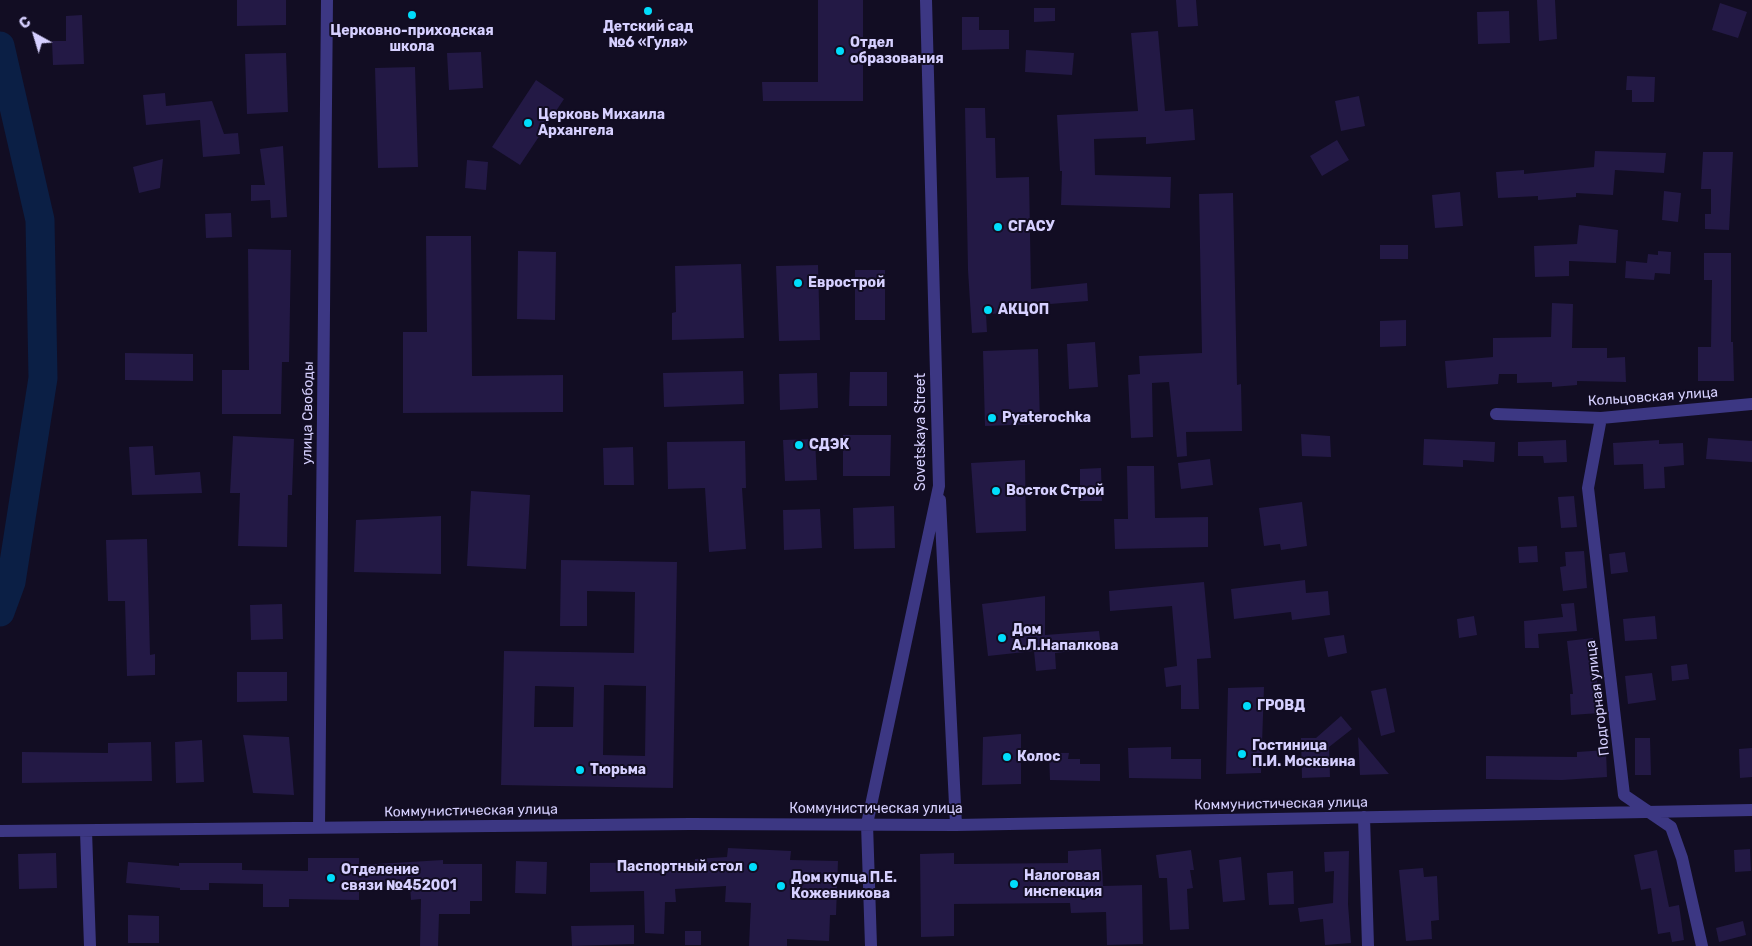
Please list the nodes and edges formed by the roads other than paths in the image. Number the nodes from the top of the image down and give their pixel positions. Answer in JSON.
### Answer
{"nodes":[{"id":1,"x":327,"y":0,"type":"edge"},
{"id":2,"x":926,"y":0,"type":"edge"},
{"id":3,"x":1752,"y":404,"type":"edge"},
{"id":4,"x":1496,"y":414,"type":"dead end"},
{"id":5,"x":1601,"y":418,"type":"junction"},
{"id":6,"x":939,"y":486,"type":"junction"},
{"id":7,"x":1752,"y":810,"type":"edge"},
{"id":8,"x":1646,"y":812,"type":"junction"},
{"id":9,"x":1364,"y":817,"type":"junction"},
{"id":10,"x":867,"y":824,"type":"junction"},
{"id":11,"x":956,"y":825,"type":"junction"},
{"id":12,"x":319,"y":827,"type":"junction"},
{"id":13,"x":0,"y":830,"type":"edge"},
{"id":14,"x":86,"y":831,"type":"junction"},
{"id":15,"x":90,"y":946,"type":"edge"},
{"id":16,"x":871,"y":946,"type":"edge"},
{"id":17,"x":1368,"y":946,"type":"edge"},
{"id":18,"x":1702,"y":946,"type":"edge"}],
"edges":[{"from":1,"to":12,"type":"street","name":"улица Свободы"},
{"from":2,"to":6,"type":"street","name":"Sovetskaya Street"},
{"from":3,"to":5,"type":"street","name":"Кольцовская улица"},
{"from":4,"to":5,"type":"street","name":"Кольцовская улица"},
{"from":5,"to":8,"type":"street","name":"Подгорная улица"},
{"from":6,"to":10,"type":"street","name":"Sovetskaya Street"},
{"from":6,"to":11,"type":"street"},
{"from":7,"to":8,"type":"street","name":"Коммунистическая улица"},
{"from":8,"to":9,"type":"street","name":"Коммунистическая улица"},
{"from":8,"to":18,"type":"street","name":"Подгорная улица"},
{"from":9,"to":11,"type":"street","name":"Коммунистическая улица"},
{"from":9,"to":17,"type":"street"},
{"from":10,"to":11,"type":"street","name":"Коммунистическая улица"},
{"from":10,"to":12,"type":"street","name":"Коммунистическая улица"},
{"from":10,"to":16,"type":"street","name":"Sovetskaya Street"},
{"from":12,"to":14,"type":"street","name":"Коммунистическая улица"},
{"from":13,"to":14,"type":"street","name":"Коммунистическая улица"},
{"from":14,"to":15,"type":"street"}]}
